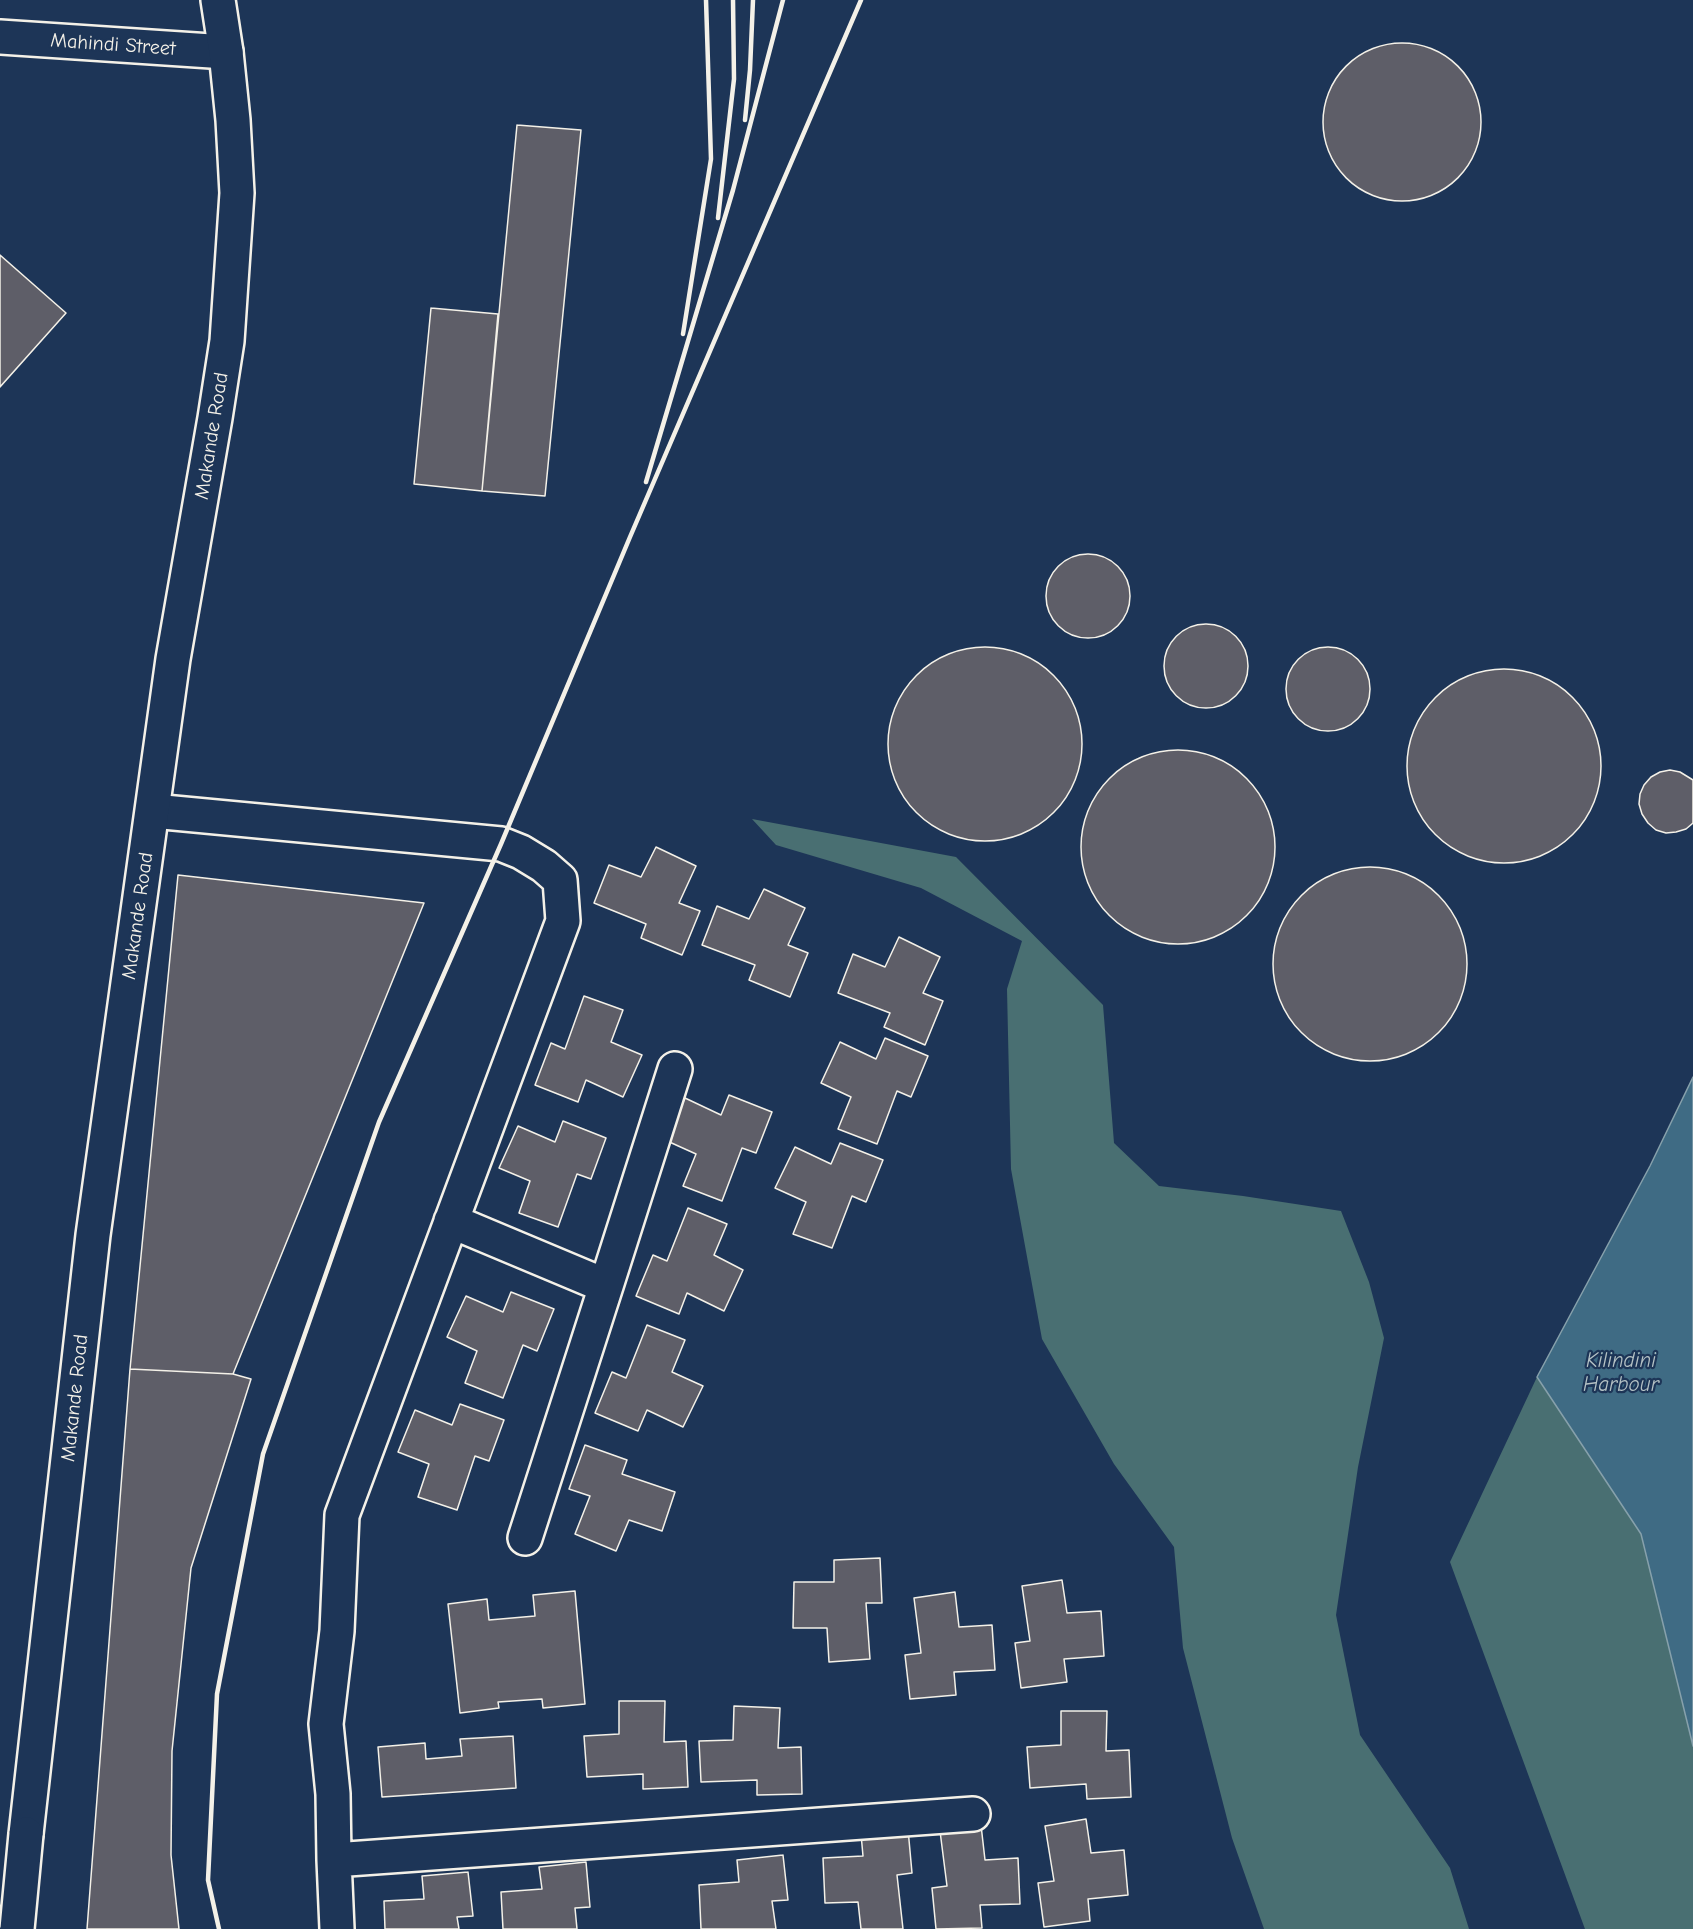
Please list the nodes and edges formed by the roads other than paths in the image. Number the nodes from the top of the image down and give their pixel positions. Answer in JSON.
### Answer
{"nodes":[{"id":1,"x":218,"y":0,"type":"edge"},
{"id":2,"x":0,"y":37,"type":"edge"},
{"id":3,"x":226,"y":52,"type":"junction"},
{"id":4,"x":153,"y":811,"type":"junction"},
{"id":5,"x":675,"y":1069,"type":"dead end"},
{"id":6,"x":451,"y":1221,"type":"junction"},
{"id":7,"x":606,"y":1286,"type":"junction"},
{"id":8,"x":525,"y":1538,"type":"dead end"},
{"id":9,"x":973,"y":1814,"type":"dead end"},
{"id":10,"x":334,"y":1860,"type":"junction"},
{"id":11,"x":17,"y":1929,"type":"edge"},
{"id":12,"x":337,"y":1929,"type":"edge"}],
"edges":[{"from":1,"to":3,"type":"street","name":"Makande Road"},
{"from":2,"to":3,"type":"street","name":"Mahindi Street"},
{"from":3,"to":4,"type":"street","name":"Makande Road"},
{"from":4,"to":6,"type":"street"},
{"from":4,"to":11,"type":"street","name":"Makande Road","bridge":true},
{"from":5,"to":7,"type":"street"},
{"from":6,"to":7,"type":"street"},
{"from":6,"to":10,"type":"street"},
{"from":7,"to":8,"type":"street"},
{"from":9,"to":10,"type":"street"},
{"from":10,"to":12,"type":"street"}]}
